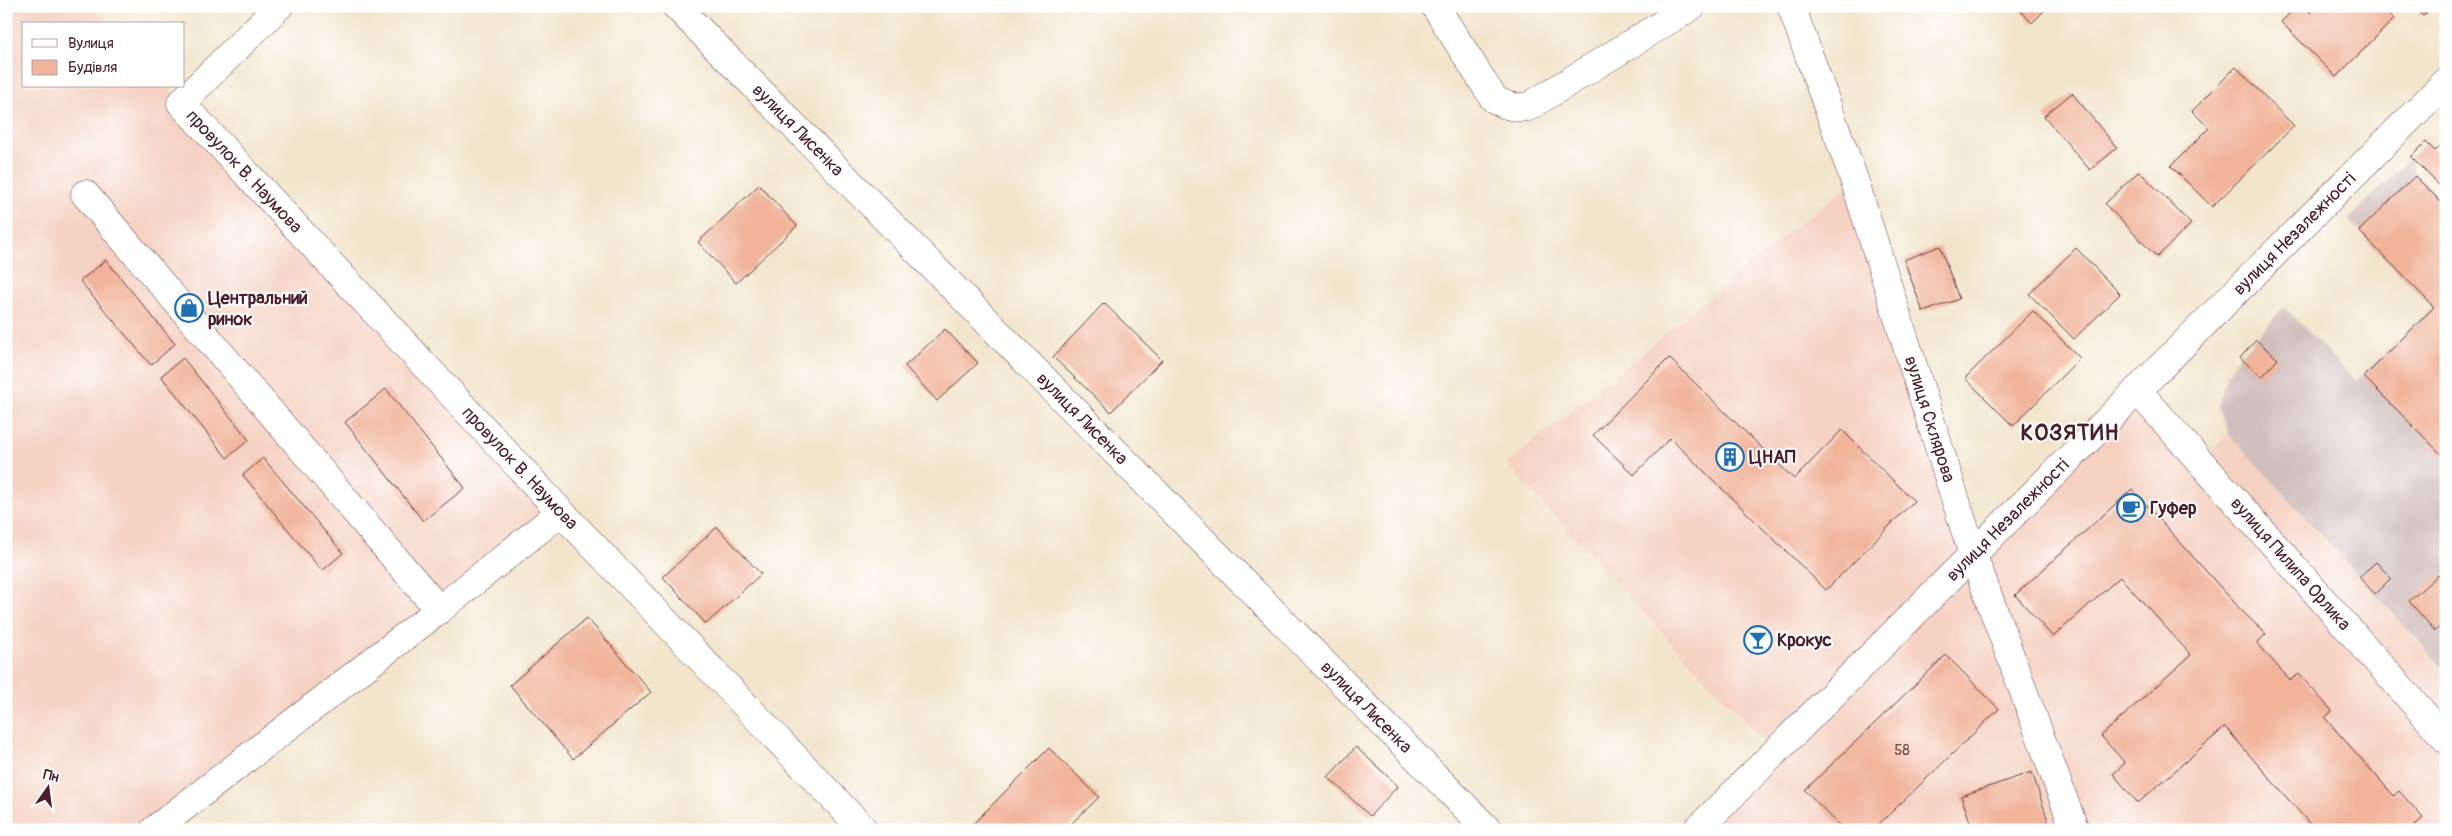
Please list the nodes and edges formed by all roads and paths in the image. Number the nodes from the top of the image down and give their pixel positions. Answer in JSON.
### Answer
{"nodes":[{"id":1,"x":279,"y":6,"type":"edge"},
{"id":2,"x":676,"y":6,"type":"edge"},
{"id":3,"x":1435,"y":6,"type":"edge"},
{"id":4,"x":1692,"y":6,"type":"edge"},
{"id":5,"x":1791,"y":6,"type":"edge"},
{"id":6,"x":2446,"y":82,"type":"edge"},
{"id":7,"x":85,"y":194,"type":"dead end"},
{"id":8,"x":2137,"y":390,"type":"junction"},
{"id":9,"x":561,"y":512,"type":"junction"},
{"id":10,"x":1973,"y":555,"type":"junction"},
{"id":11,"x":439,"y":610,"type":"junction"},
{"id":12,"x":2446,"y":739,"type":"edge"},
{"id":13,"x":154,"y":830,"type":"edge"},
{"id":14,"x":864,"y":830,"type":"edge"},
{"id":15,"x":1488,"y":830,"type":"edge"},
{"id":16,"x":1697,"y":830,"type":"edge"},
{"id":17,"x":2075,"y":830,"type":"edge"}],
"edges":[{"from":1,"to":9,"type":"street","name":"провулок В. Наумова"},
{"from":2,"to":15,"type":"street","name":"вулиця Лисенка"},
{"from":3,"to":4,"type":"street"},
{"from":5,"to":10,"type":"street","name":"вулиця Склярова"},
{"from":6,"to":8,"type":"street","name":"вулиця Незалежності"},
{"from":7,"to":11,"type":"street"},
{"from":8,"to":10,"type":"street","name":"вулиця Незалежності"},
{"from":8,"to":12,"type":"street","name":"вулиця Пилипа Орлика"},
{"from":9,"to":11,"type":"street"},
{"from":9,"to":14,"type":"street","name":"провулок В. Наумова"},
{"from":10,"to":16,"type":"street","name":"вулиця Незалежності"},
{"from":10,"to":17,"type":"street","name":"вулиця Склярова"},
{"from":11,"to":13,"type":"street"}]}
